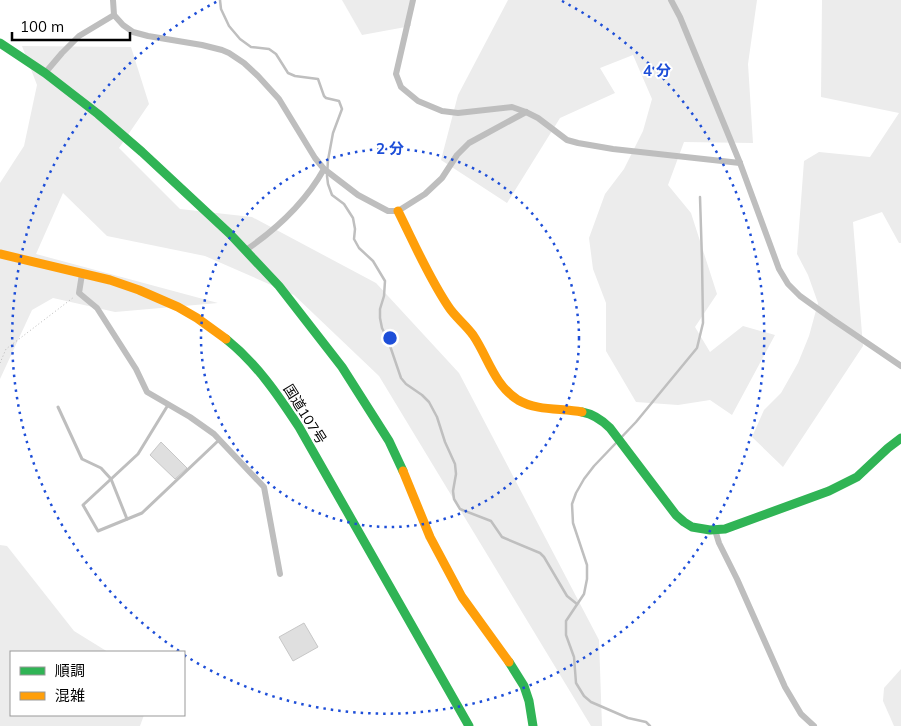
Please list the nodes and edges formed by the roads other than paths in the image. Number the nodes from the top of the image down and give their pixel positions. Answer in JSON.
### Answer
{"nodes":[{"id":1,"x":114,"y":0,"type":"edge"},
{"id":2,"x":413,"y":0,"type":"edge"},
{"id":3,"x":671,"y":0,"type":"edge"},
{"id":4,"x":114,"y":15,"type":"junction"},
{"id":5,"x":0,"y":43,"type":"edge"},
{"id":6,"x":45,"y":73,"type":"junction"},
{"id":7,"x":526,"y":112,"type":"junction"},
{"id":8,"x":740,"y":163,"type":"junction"},
{"id":9,"x":324,"y":169,"type":"junction"},
{"id":10,"x":398,"y":211,"type":"junction"},
{"id":11,"x":246,"y":250,"type":"junction"},
{"id":12,"x":0,"y":254,"type":"edge"},
{"id":13,"x":82,"y":274,"type":"junction"},
{"id":14,"x":901,"y":366,"type":"edge"},
{"id":15,"x":168,"y":405,"type":"junction"},
{"id":16,"x":58,"y":406,"type":"dead end"},
{"id":17,"x":901,"y":438,"type":"edge"},
{"id":18,"x":220,"y":440,"type":"junction"},
{"id":19,"x":111,"y":479,"type":"junction"},
{"id":20,"x":127,"y":519,"type":"junction"},
{"id":21,"x":714,"y":530,"type":"junction"},
{"id":22,"x":280,"y":574,"type":"dead end"},
{"id":23,"x":469,"y":726,"type":"edge"},
{"id":24,"x":533,"y":726,"type":"edge"},
{"id":25,"x":814,"y":726,"type":"edge"}],
"edges":[{"from":1,"to":4,"type":"street"},
{"from":2,"to":7,"type":"street"},
{"from":3,"to":8,"type":"street"},
{"from":4,"to":6,"type":"street"},
{"from":4,"to":9,"type":"street"},
{"from":5,"to":6,"type":"main road"},
{"from":6,"to":11,"type":"main road"},
{"from":7,"to":8,"type":"street"},
{"from":7,"to":10,"type":"street"},
{"from":8,"to":14,"type":"street"},
{"from":9,"to":10,"type":"street"},
{"from":9,"to":11,"type":"street"},
{"from":10,"to":21,"type":"main road"},
{"from":11,"to":24,"type":"main road"},
{"from":12,"to":13,"type":"main road","name":"国道107号"},
{"from":13,"to":15,"type":"street"},
{"from":13,"to":23,"type":"main road","name":"国道107号"},
{"from":15,"to":18,"type":"street"},
{"from":15,"to":19,"type":"lane"},
{"from":16,"to":19,"type":"lane"},
{"from":17,"to":21,"type":"main road"},
{"from":18,"to":20,"type":"lane"},
{"from":18,"to":22,"type":"street"},
{"from":19,"to":20,"type":"lane"},
{"from":19,"to":20,"type":"lane"},
{"from":21,"to":25,"type":"street"}]}
